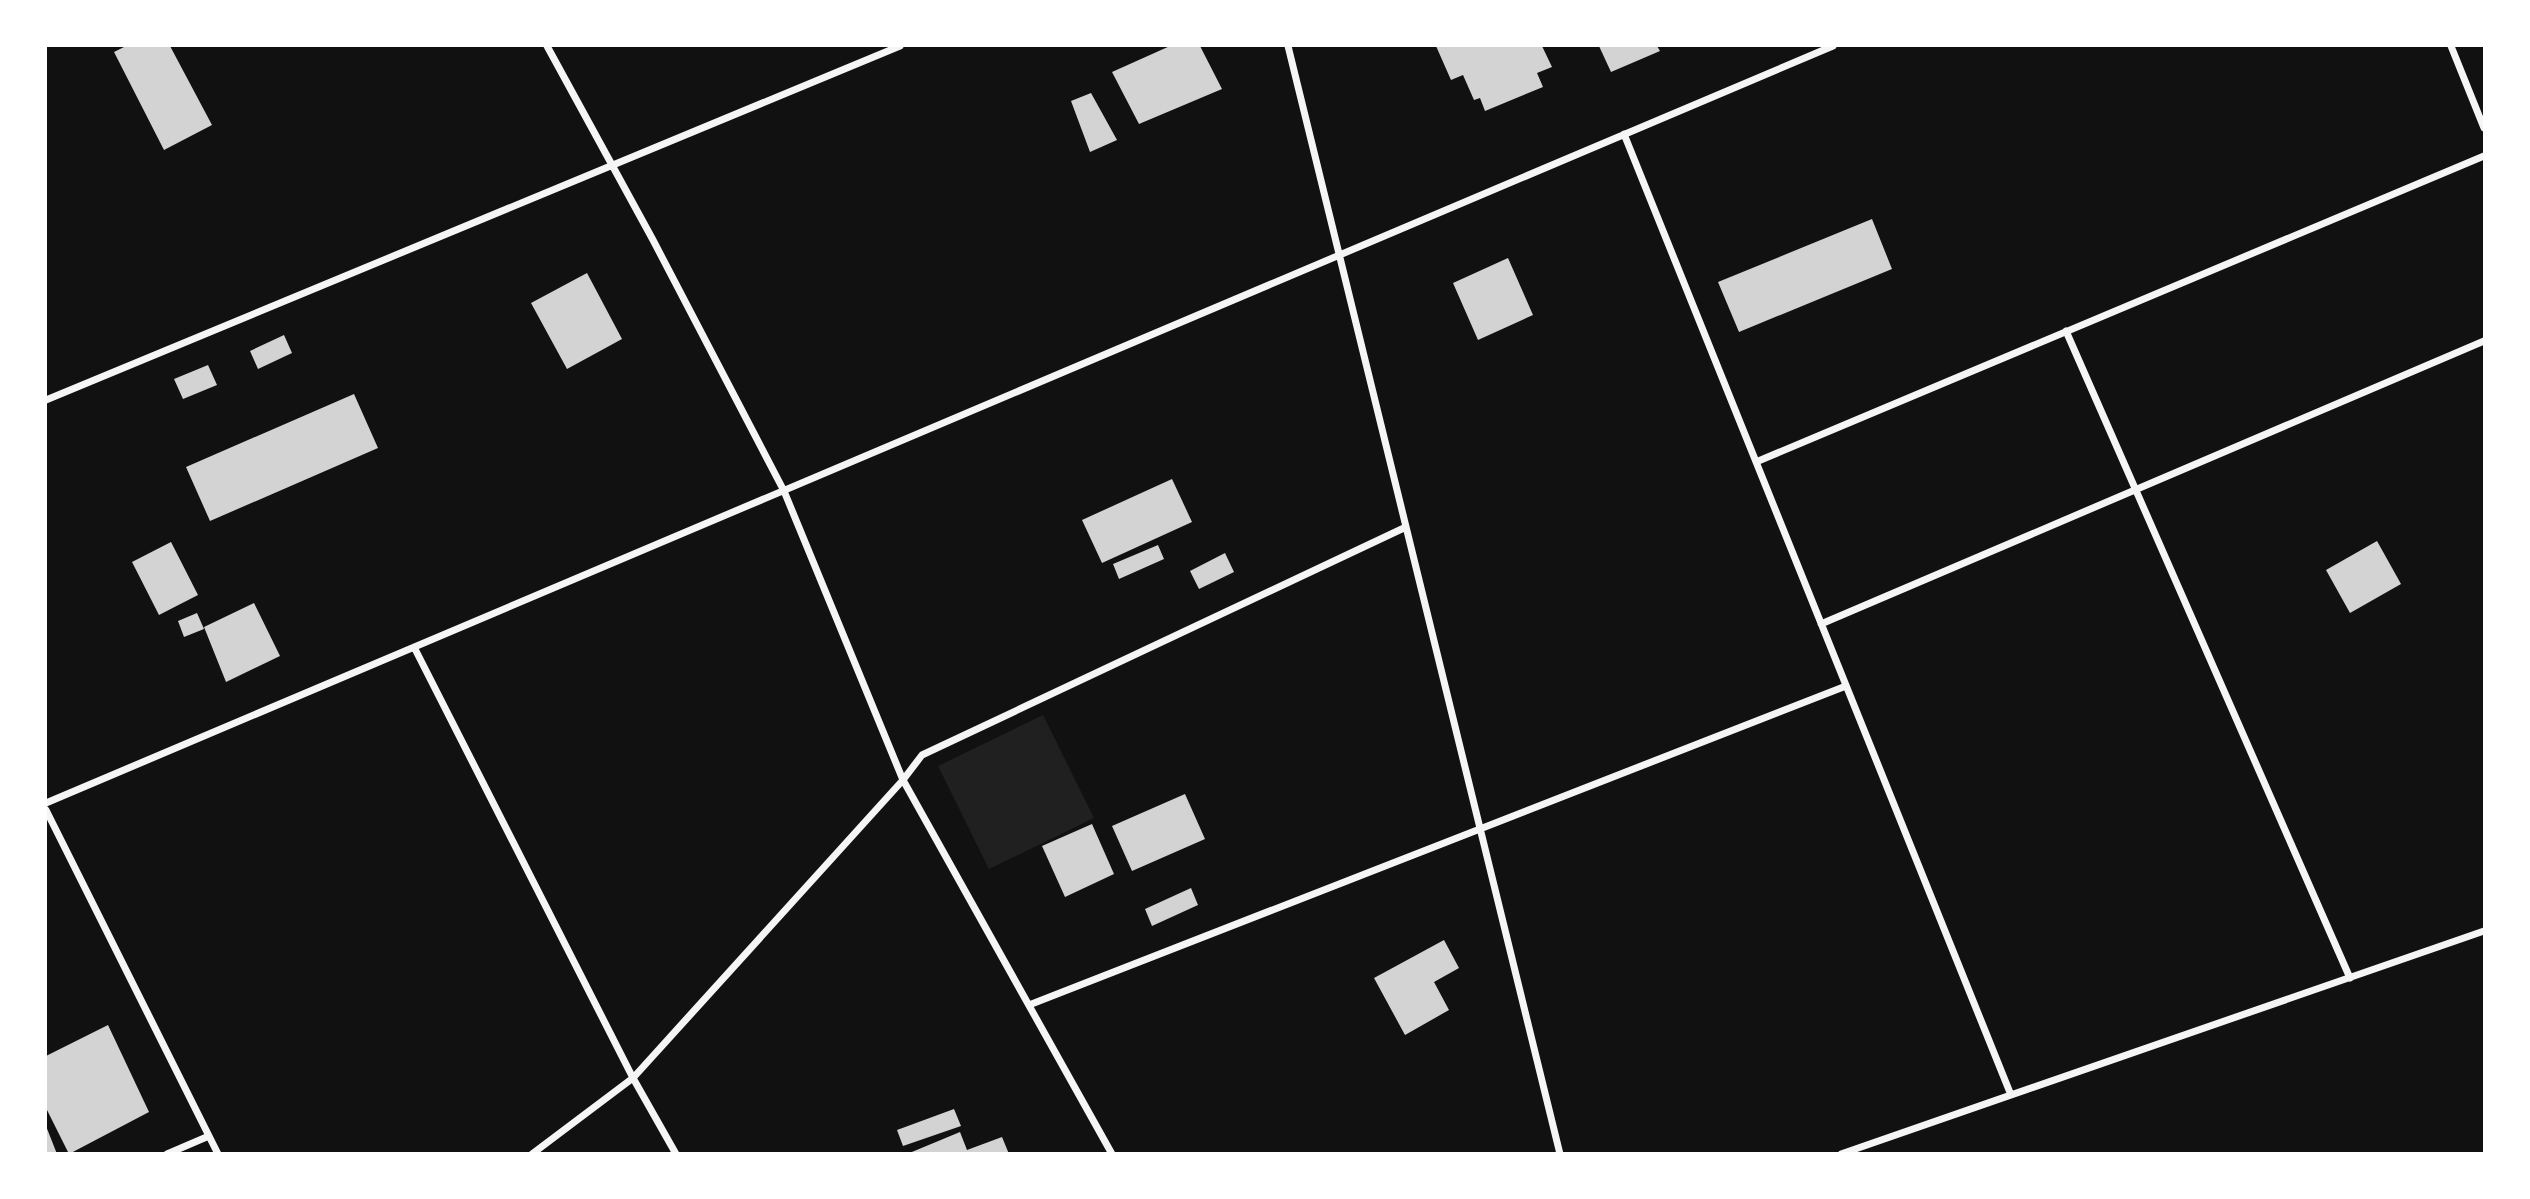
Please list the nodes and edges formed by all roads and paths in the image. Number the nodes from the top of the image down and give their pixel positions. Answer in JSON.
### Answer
{"nodes":[{"id":1,"x":547,"y":46,"type":"edge"},
{"id":2,"x":900,"y":46,"type":"edge"},
{"id":3,"x":1288,"y":46,"type":"edge"},
{"id":4,"x":1833,"y":46,"type":"edge"},
{"id":5,"x":2451,"y":46,"type":"edge"},
{"id":6,"x":2484,"y":128,"type":"edge"},
{"id":7,"x":1624,"y":134,"type":"junction"},
{"id":8,"x":2484,"y":156,"type":"edge"},
{"id":9,"x":612,"y":166,"type":"junction"},
{"id":10,"x":1339,"y":253,"type":"junction"},
{"id":11,"x":2067,"y":331,"type":"junction"},
{"id":12,"x":2484,"y":341,"type":"edge"},
{"id":13,"x":46,"y":400,"type":"edge"},
{"id":14,"x":1756,"y":462,"type":"junction"},
{"id":15,"x":2136,"y":489,"type":"junction"},
{"id":16,"x":783,"y":491,"type":"junction"},
{"id":17,"x":1406,"y":527,"type":"junction"},
{"id":18,"x":1821,"y":624,"type":"junction"},
{"id":19,"x":414,"y":647,"type":"junction"},
{"id":20,"x":1846,"y":686,"type":"junction"},
{"id":21,"x":903,"y":780,"type":"junction"},
{"id":22,"x":46,"y":803,"type":"edge"},
{"id":23,"x":46,"y":810,"type":"edge"},
{"id":24,"x":1480,"y":829,"type":"junction"},
{"id":25,"x":2484,"y":931,"type":"edge"},
{"id":26,"x":2350,"y":978,"type":"junction"},
{"id":27,"x":1029,"y":1005,"type":"junction"},
{"id":28,"x":633,"y":1078,"type":"junction"},
{"id":29,"x":2011,"y":1095,"type":"junction"},
{"id":30,"x":209,"y":1136,"type":"junction"},
{"id":31,"x":167,"y":1153,"type":"edge"},
{"id":32,"x":218,"y":1153,"type":"edge"},
{"id":33,"x":532,"y":1153,"type":"edge"},
{"id":34,"x":676,"y":1153,"type":"edge"},
{"id":35,"x":1112,"y":1153,"type":"edge"},
{"id":36,"x":1560,"y":1153,"type":"edge"},
{"id":37,"x":1840,"y":1153,"type":"edge"}],
"edges":[{"from":1,"to":9,"type":"street"},
{"from":2,"to":9,"type":"street"},
{"from":3,"to":10,"type":"street"},
{"from":4,"to":7,"type":"street"},
{"from":5,"to":6,"type":"street"},
{"from":7,"to":10,"type":"street"},
{"from":7,"to":14,"type":"street"},
{"from":8,"to":11,"type":"street"},
{"from":9,"to":13,"type":"street"},
{"from":9,"to":16,"type":"street"},
{"from":10,"to":16,"type":"street"},
{"from":10,"to":17,"type":"street"},
{"from":11,"to":14,"type":"street"},
{"from":11,"to":15,"type":"street"},
{"from":12,"to":15,"type":"street"},
{"from":14,"to":18,"type":"street"},
{"from":15,"to":18,"type":"street"},
{"from":15,"to":26,"type":"street"},
{"from":16,"to":19,"type":"street"},
{"from":16,"to":21,"type":"street"},
{"from":17,"to":21,"type":"street"},
{"from":17,"to":24,"type":"street"},
{"from":18,"to":20,"type":"street"},
{"from":19,"to":22,"type":"street"},
{"from":19,"to":28,"type":"street"},
{"from":20,"to":24,"type":"street"},
{"from":20,"to":29,"type":"street"},
{"from":21,"to":27,"type":"street"},
{"from":21,"to":28,"type":"street"},
{"from":23,"to":30,"type":"street"},
{"from":24,"to":27,"type":"street"},
{"from":24,"to":36,"type":"street"},
{"from":25,"to":26,"type":"street"},
{"from":26,"to":29,"type":"street"},
{"from":27,"to":35,"type":"street"},
{"from":28,"to":33,"type":"street"},
{"from":28,"to":34,"type":"street"},
{"from":29,"to":37,"type":"street"},
{"from":30,"to":31,"type":"street"},
{"from":30,"to":32,"type":"street"}]}
